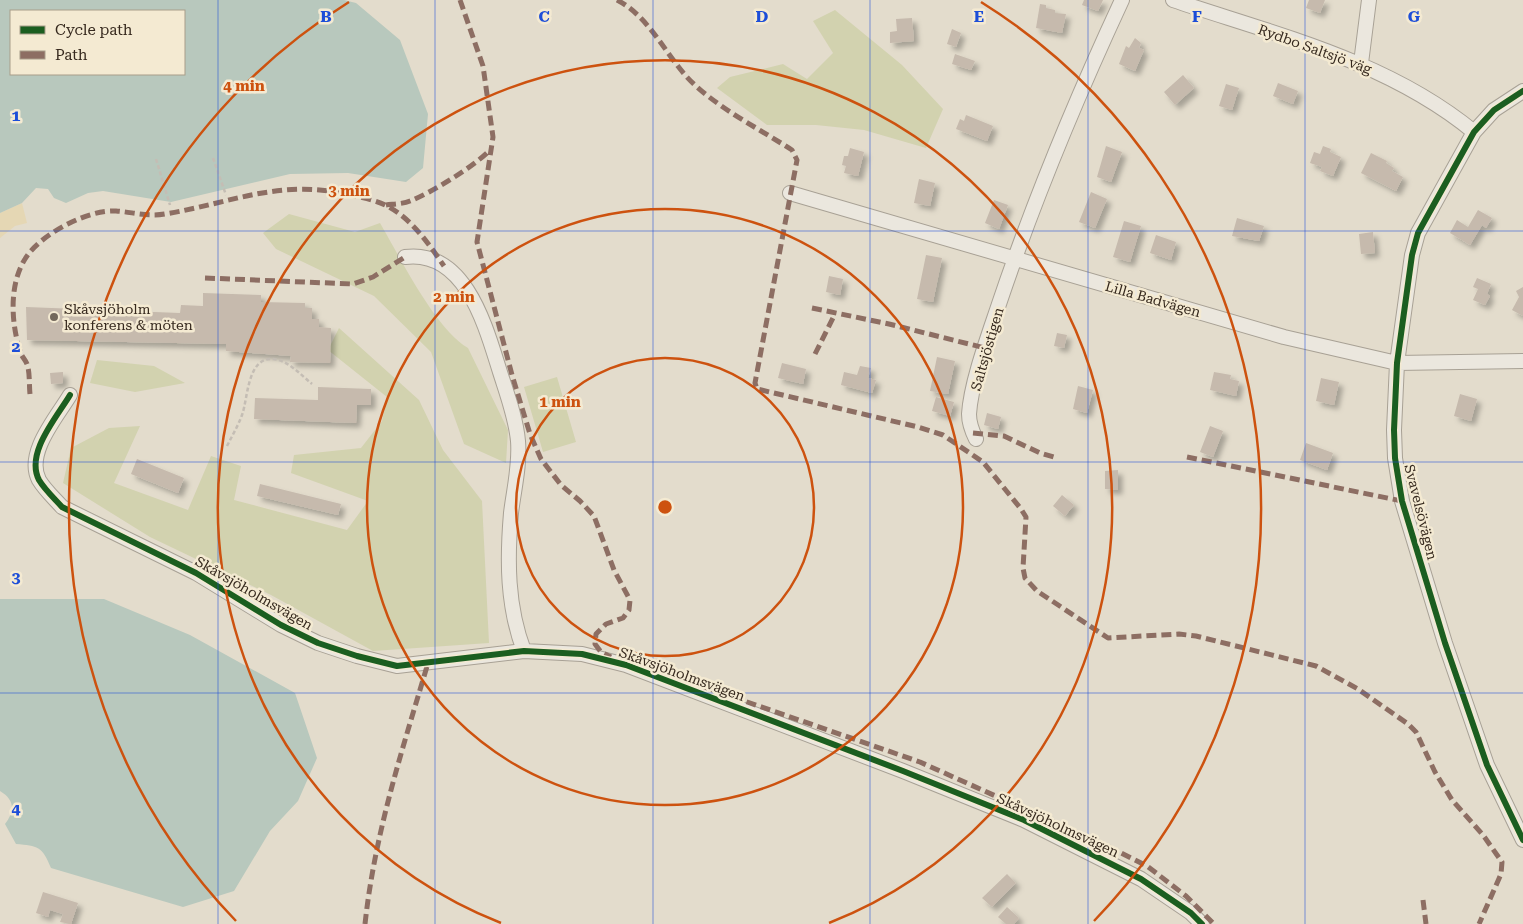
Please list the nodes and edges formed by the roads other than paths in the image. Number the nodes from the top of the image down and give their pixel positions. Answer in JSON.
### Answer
{"nodes":[{"id":1,"x":1122,"y":0,"type":"edge"},
{"id":2,"x":1173,"y":0,"type":"edge"},
{"id":3,"x":1369,"y":0,"type":"edge"},
{"id":4,"x":1361,"y":64,"type":"junction"},
{"id":5,"x":1523,"y":91,"type":"edge"},
{"id":6,"x":1474,"y":132,"type":"junction"},
{"id":7,"x":790,"y":193,"type":"dead end"},
{"id":8,"x":405,"y":257,"type":"dead end"},
{"id":9,"x":1014,"y":259,"type":"junction"},
{"id":10,"x":1523,"y":361,"type":"edge"},
{"id":11,"x":1397,"y":362,"type":"junction"},
{"id":12,"x":70,"y":395,"type":"dead end"},
{"id":13,"x":976,"y":439,"type":"dead end"},
{"id":14,"x":524,"y":651,"type":"junction"},
{"id":15,"x":1523,"y":840,"type":"edge"},
{"id":16,"x":1202,"y":924,"type":"edge"}],
"edges":[{"from":1,"to":9,"type":"street"},
{"from":2,"to":4,"type":"street","name":"Rydbo Saltsjö väg"},
{"from":3,"to":4,"type":"street"},
{"from":4,"to":6,"type":"street","name":"Rydbo Saltsjö väg"},
{"from":5,"to":6,"type":"street","name":"Svavelsövägen"},
{"from":6,"to":11,"type":"street","name":"Svavelsövägen"},
{"from":7,"to":9,"type":"street","name":"Lilla Badvägen"},
{"from":8,"to":14,"type":"street"},
{"from":9,"to":11,"type":"street","name":"Lilla Badvägen"},
{"from":9,"to":13,"type":"street","name":"Saltsjöstigen"},
{"from":10,"to":11,"type":"street","name":"Lilla Badvägen"},
{"from":11,"to":15,"type":"street","name":"Svavelsövägen"},
{"from":12,"to":14,"type":"street","name":"Skåvsjöholmsvägen"},
{"from":14,"to":16,"type":"street","name":"Skåvsjöholmsvägen"}]}
